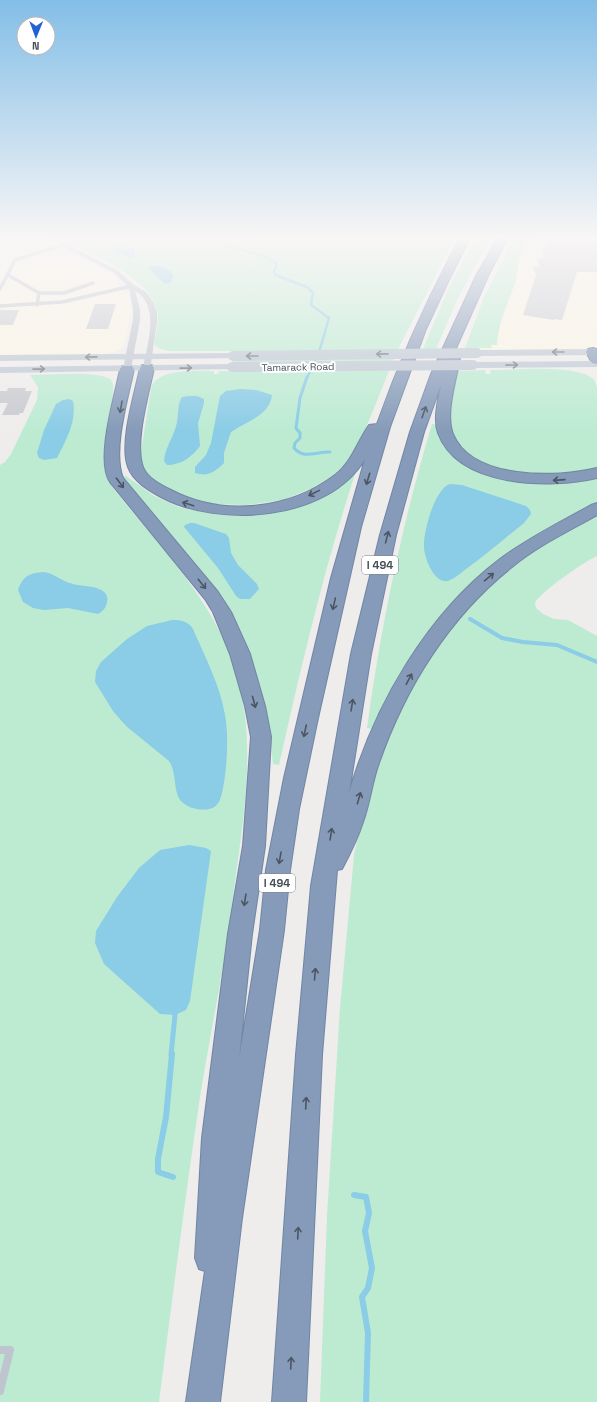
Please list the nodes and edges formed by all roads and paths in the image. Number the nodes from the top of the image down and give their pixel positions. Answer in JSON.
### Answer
{"nodes":[{"id":1,"x":38,"y":301,"type":"edge"},
{"id":2,"x":65,"y":301,"type":"edge"},
{"id":3,"x":135,"y":301,"type":"edge"},
{"id":4,"x":150,"y":301,"type":"edge"},
{"id":5,"x":433,"y":301,"type":"edge"},
{"id":6,"x":471,"y":301,"type":"edge"},
{"id":7,"x":37,"y":305,"type":"junction"},
{"id":8,"x":0,"y":306,"type":"edge"},
{"id":9,"x":458,"y":330,"type":"junction"},
{"id":10,"x":596,"y":357,"type":"edge"},
{"id":11,"x":0,"y":358,"type":"edge"},
{"id":12,"x":138,"y":363,"type":"junction"},
{"id":13,"x":0,"y":370,"type":"edge"},
{"id":14,"x":402,"y":375,"type":"junction"},
{"id":15,"x":597,"y":473,"type":"edge"},
{"id":16,"x":597,"y":508,"type":"edge"},
{"id":17,"x":323,"y":886,"type":"junction"},
{"id":18,"x":0,"y":1350,"type":"edge"},
{"id":19,"x":0,"y":1391,"type":"edge"},
{"id":20,"x":203,"y":1402,"type":"edge"},
{"id":21,"x":289,"y":1402,"type":"edge"}],
"edges":[{"from":1,"to":7,"type":"lane"},
{"from":2,"to":7,"type":"lane"},
{"from":3,"to":12,"type":"street"},
{"from":4,"to":12,"type":"street"},
{"from":5,"to":14,"type":"highway","number":"I 494"},
{"from":6,"to":9,"type":"highway","number":"I 494"},
{"from":7,"to":8,"type":"lane"},
{"from":15,"to":9,"type":"highway","one_way":true},
{"from":17,"to":9,"type":"highway","number":"I 494","one_way":true},
{"from":10,"to":12,"type":"street","name":"Tamarack Road","one_way":true,"bridge":true},
{"from":12,"to":10,"type":"street","name":"Tamarack Road","one_way":true,"bridge":true},
{"from":12,"to":11,"type":"street","name":"Tamarack Road","one_way":true},
{"from":13,"to":12,"type":"street","name":"Tamarack Road","one_way":true},
{"from":14,"to":12,"type":"highway","one_way":true},
{"from":12,"to":20,"type":"highway","one_way":true},
{"from":14,"to":20,"type":"highway","number":"I 494","one_way":true},
{"from":17,"to":16,"type":"highway","one_way":true},
{"from":21,"to":17,"type":"highway","number":"I 494","one_way":true},
{"from":18,"to":19,"type":"lane"}]}
